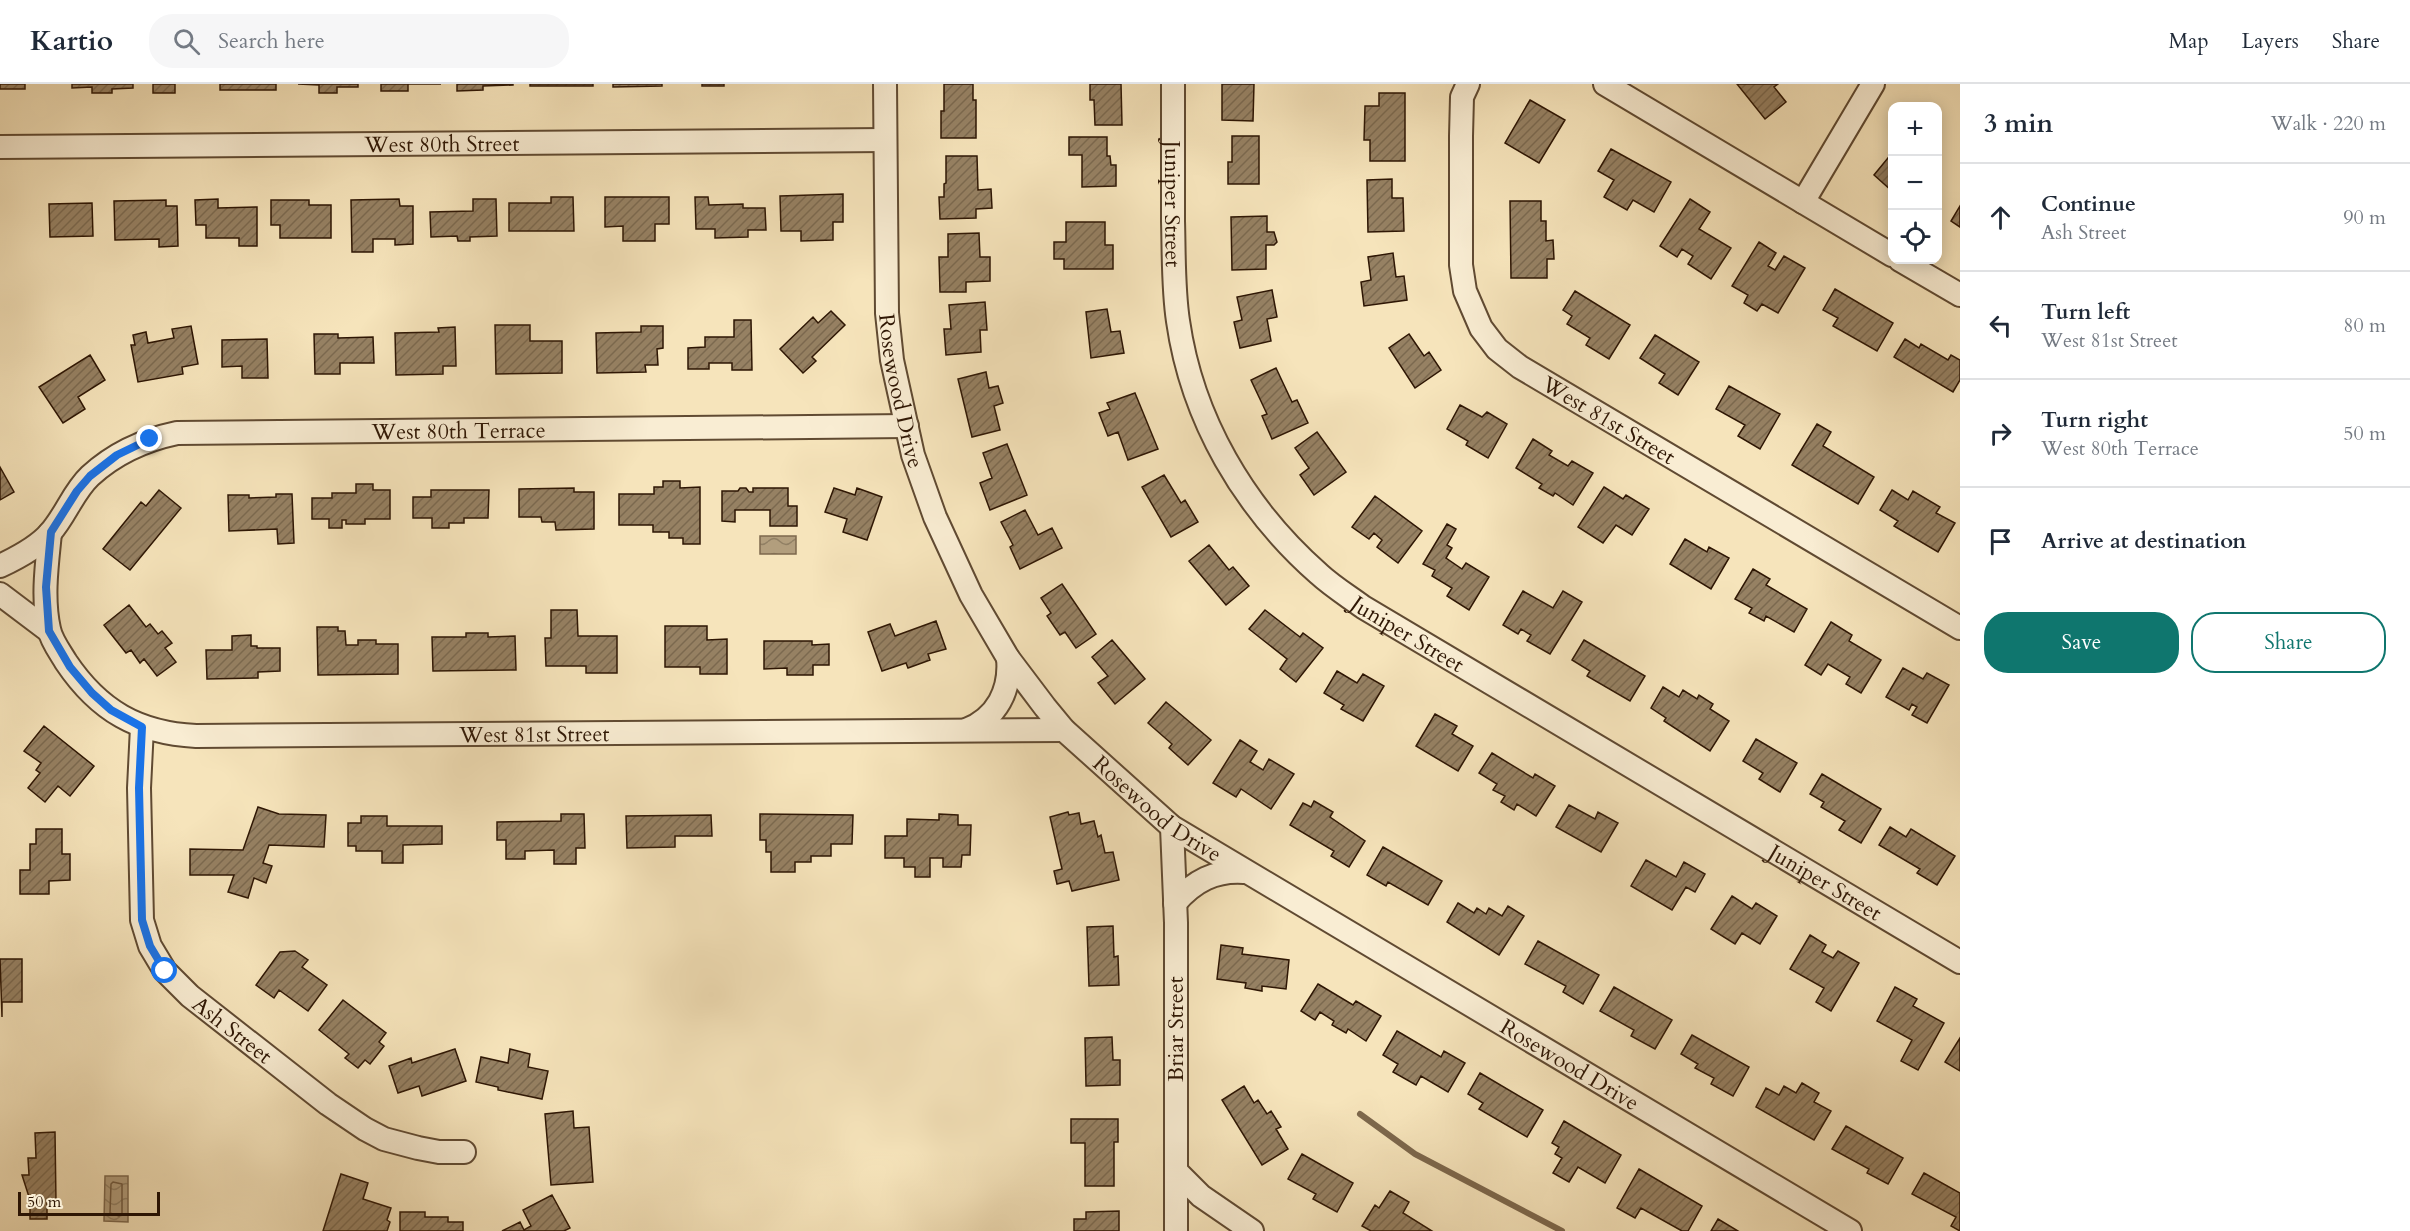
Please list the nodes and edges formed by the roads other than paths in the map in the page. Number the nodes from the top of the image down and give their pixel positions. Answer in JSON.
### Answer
{"nodes":[{"id":1,"x":885,"y":84,"type":"edge"},
{"id":2,"x":1173,"y":84,"type":"edge"},
{"id":3,"x":1468,"y":84,"type":"edge"},
{"id":4,"x":1605,"y":84,"type":"edge"},
{"id":5,"x":1873,"y":84,"type":"edge"},
{"id":6,"x":885,"y":140,"type":"junction"},
{"id":7,"x":0,"y":147,"type":"edge"},
{"id":8,"x":1803,"y":202,"type":"junction"},
{"id":9,"x":1888,"y":252,"type":"edge"},
{"id":10,"x":1907,"y":264,"type":"edge"},
{"id":11,"x":1960,"y":295,"type":"edge"},
{"id":12,"x":907,"y":426,"type":"junction"},
{"id":13,"x":51,"y":532,"type":"junction"},
{"id":14,"x":0,"y":566,"type":"edge"},
{"id":15,"x":0,"y":594,"type":"edge"},
{"id":16,"x":1960,"y":628,"type":"edge"},
{"id":17,"x":49,"y":631,"type":"junction"},
{"id":18,"x":1008,"y":658,"type":"junction"},
{"id":19,"x":142,"y":727,"type":"junction"},
{"id":20,"x":1064,"y":730,"type":"junction"},
{"id":21,"x":963,"y":731,"type":"junction"},
{"id":22,"x":1172,"y":826,"type":"junction"},
{"id":23,"x":1244,"y":872,"type":"junction"},
{"id":24,"x":1175,"y":903,"type":"junction"},
{"id":25,"x":1960,"y":962,"type":"edge"},
{"id":26,"x":464,"y":1152,"type":"dead end"},
{"id":27,"x":1176,"y":1171,"type":"junction"},
{"id":28,"x":1248,"y":1229,"type":"edge"},
{"id":29,"x":1176,"y":1231,"type":"edge"},
{"id":30,"x":1216,"y":1231,"type":"edge"},
{"id":31,"x":1850,"y":1231,"type":"edge"}],
"edges":[{"from":1,"to":6,"type":"street","name":"Rosewood Drive"},
{"from":2,"to":25,"type":"street","name":"Juniper Street"},
{"from":3,"to":16,"type":"street","name":"West 81st Street"},
{"from":4,"to":8,"type":"street"},
{"from":5,"to":8,"type":"street"},
{"from":6,"to":7,"type":"street","name":"West 80th Street"},
{"from":6,"to":12,"type":"street","name":"Rosewood Drive"},
{"from":8,"to":9,"type":"street"},
{"from":10,"to":11,"type":"street"},
{"from":12,"to":13,"type":"street","name":"West 80th Terrace"},
{"from":12,"to":18,"type":"street","name":"Rosewood Drive"},
{"from":13,"to":14,"type":"street"},
{"from":13,"to":17,"type":"street","name":"West 81st Street"},
{"from":15,"to":17,"type":"street","name":"West 81st Street"},
{"from":17,"to":19,"type":"street","name":"West 81st Street"},
{"from":18,"to":20,"type":"street","name":"Rosewood Drive"},
{"from":18,"to":21,"type":"street"},
{"from":19,"to":21,"type":"street","name":"West 81st Street"},
{"from":19,"to":26,"type":"street","name":"Ash Street"},
{"from":20,"to":21,"type":"street","name":"West 81st Street"},
{"from":20,"to":22,"type":"street","name":"Rosewood Drive"},
{"from":22,"to":23,"type":"street","name":"Rosewood Drive"},
{"from":22,"to":24,"type":"street","name":"Briar Street"},
{"from":23,"to":24,"type":"street"},
{"from":23,"to":31,"type":"street","name":"Rosewood Drive"},
{"from":24,"to":27,"type":"street","name":"Briar Street"},
{"from":27,"to":28,"type":"street"},
{"from":27,"to":29,"type":"street","name":"Briar Street"},
{"from":28,"to":30,"type":"street"}]}
